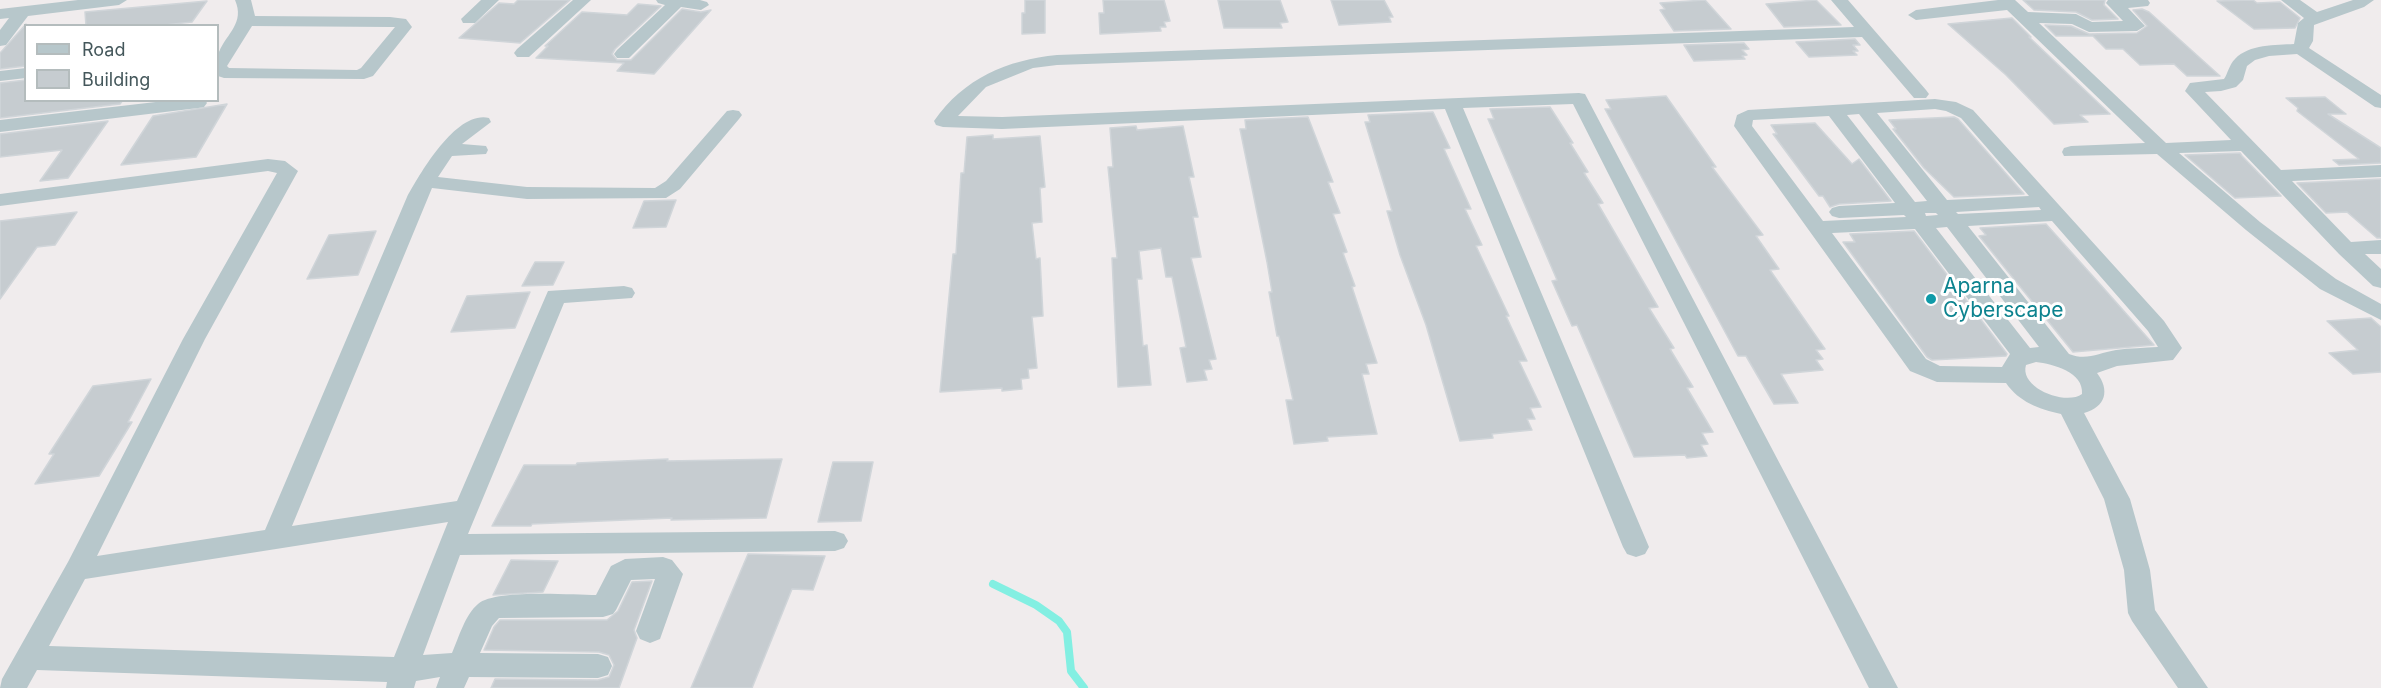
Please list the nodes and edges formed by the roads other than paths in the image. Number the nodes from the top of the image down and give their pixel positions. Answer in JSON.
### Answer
{"nodes":[{"id":1,"x":118,"y":0,"type":"edge"},
{"id":2,"x":243,"y":0,"type":"edge"},
{"id":3,"x":491,"y":0,"type":"edge"},
{"id":4,"x":583,"y":0,"type":"edge"},
{"id":5,"x":659,"y":0,"type":"edge"},
{"id":6,"x":1839,"y":0,"type":"edge"},
{"id":7,"x":2138,"y":0,"type":"edge"},
{"id":8,"x":2289,"y":0,"type":"edge"},
{"id":9,"x":678,"y":1,"type":"edge"},
{"id":10,"x":2349,"y":3,"type":"edge"},
{"id":11,"x":701,"y":4,"type":"dead end"},
{"id":12,"x":2014,"y":7,"type":"edge"},
{"id":13,"x":2381,"y":8,"type":"edge"},
{"id":14,"x":23,"y":11,"type":"junction"},
{"id":15,"x":0,"y":14,"type":"edge"},
{"id":16,"x":1916,"y":15,"type":"dead end"},
{"id":17,"x":2315,"y":18,"type":"junction"},
{"id":18,"x":469,"y":19,"type":"dead end"},
{"id":19,"x":248,"y":21,"type":"junction"},
{"id":20,"x":1867,"y":32,"type":"junction"},
{"id":21,"x":0,"y":41,"type":"edge"},
{"id":22,"x":2300,"y":49,"type":"junction"},
{"id":23,"x":523,"y":53,"type":"dead end"},
{"id":24,"x":623,"y":54,"type":"dead end"},
{"id":25,"x":219,"y":65,"type":"edge"},
{"id":26,"x":219,"y":68,"type":"edge"},
{"id":27,"x":24,"y":73,"type":"edge"},
{"id":28,"x":0,"y":76,"type":"edge"},
{"id":29,"x":1920,"y":94,"type":"dead end"},
{"id":30,"x":198,"y":103,"type":"dead end"},
{"id":31,"x":2381,"y":103,"type":"edge"},
{"id":32,"x":1452,"y":104,"type":"junction"},
{"id":33,"x":1864,"y":108,"type":"junction"},
{"id":34,"x":1834,"y":110,"type":"junction"},
{"id":35,"x":733,"y":115,"type":"dead end"},
{"id":36,"x":482,"y":122,"type":"dead end"},
{"id":37,"x":0,"y":126,"type":"edge"},
{"id":38,"x":2245,"y":146,"type":"junction"},
{"id":39,"x":2161,"y":148,"type":"junction"},
{"id":40,"x":447,"y":150,"type":"junction"},
{"id":41,"x":479,"y":150,"type":"dead end"},
{"id":42,"x":2071,"y":152,"type":"dead end"},
{"id":43,"x":2381,"y":171,"type":"edge"},
{"id":44,"x":2274,"y":176,"type":"junction"},
{"id":45,"x":426,"y":181,"type":"junction"},
{"id":46,"x":0,"y":200,"type":"edge"},
{"id":47,"x":2051,"y":208,"type":"junction"},
{"id":48,"x":1948,"y":214,"type":"junction"},
{"id":49,"x":1916,"y":215,"type":"junction"},
{"id":50,"x":1812,"y":221,"type":"junction"},
{"id":51,"x":2381,"y":247,"type":"edge"},
{"id":52,"x":2346,"y":249,"type":"junction"},
{"id":53,"x":2381,"y":281,"type":"edge"},
{"id":54,"x":624,"y":293,"type":"dead end"},
{"id":55,"x":2381,"y":313,"type":"edge"},
{"id":56,"x":2067,"y":362,"type":"junction"},
{"id":57,"x":2019,"y":365,"type":"junction"},
{"id":58,"x":2069,"y":407,"type":"junction"},
{"id":59,"x":466,"y":509,"type":"junction"},
{"id":60,"x":274,"y":539,"type":"junction"},
{"id":61,"x":835,"y":541,"type":"dead end"},
{"id":62,"x":452,"y":545,"type":"junction"},
{"id":63,"x":1636,"y":547,"type":"dead end"},
{"id":64,"x":77,"y":570,"type":"junction"},
{"id":65,"x":650,"y":631,"type":"dead end"},
{"id":66,"x":30,"y":658,"type":"junction"},
{"id":67,"x":598,"y":666,"type":"dead end"},
{"id":68,"x":455,"y":677,"type":"edge"},
{"id":69,"x":402,"y":679,"type":"edge"},
{"id":70,"x":12,"y":688,"type":"edge"},
{"id":71,"x":1884,"y":688,"type":"edge"},
{"id":72,"x":2194,"y":688,"type":"edge"}],
"edges":[{"from":1,"to":14,"type":"street"},
{"from":2,"to":19,"type":"street"},
{"from":3,"to":18,"type":"street"},
{"from":4,"to":23,"type":"street"},
{"from":5,"to":9,"type":"street"},
{"from":6,"to":20,"type":"street"},
{"from":7,"to":12,"type":"street"},
{"from":8,"to":17,"type":"street"},
{"from":9,"to":11,"type":"street"},
{"from":9,"to":24,"type":"street"},
{"from":10,"to":13,"type":"street"},
{"from":10,"to":17,"type":"street"},
{"from":12,"to":16,"type":"street"},
{"from":12,"to":39,"type":"street"},
{"from":14,"to":15,"type":"street"},
{"from":14,"to":21,"type":"street"},
{"from":17,"to":22,"type":"street"},
{"from":19,"to":25,"type":"street"},
{"from":19,"to":26,"type":"street"},
{"from":20,"to":29,"type":"street"},
{"from":20,"to":32,"type":"street"},
{"from":22,"to":31,"type":"street"},
{"from":22,"to":38,"type":"street"},
{"from":27,"to":28,"type":"street"},
{"from":30,"to":37,"type":"street"},
{"from":32,"to":63,"type":"street"},
{"from":32,"to":71,"type":"street"},
{"from":33,"to":34,"type":"street"},
{"from":33,"to":47,"type":"street"},
{"from":33,"to":48,"type":"street"},
{"from":34,"to":49,"type":"street"},
{"from":34,"to":50,"type":"street"},
{"from":35,"to":45,"type":"street"},
{"from":36,"to":40,"type":"street"},
{"from":38,"to":39,"type":"street"},
{"from":38,"to":44,"type":"street"},
{"from":39,"to":42,"type":"street"},
{"from":39,"to":55,"type":"street"},
{"from":40,"to":41,"type":"street"},
{"from":40,"to":45,"type":"street"},
{"from":43,"to":44,"type":"street"},
{"from":44,"to":52,"type":"street"},
{"from":45,"to":60,"type":"street"},
{"from":46,"to":64,"type":"street"},
{"from":47,"to":48,"type":"street"},
{"from":47,"to":56,"type":"street"},
{"from":48,"to":49,"type":"street"},
{"from":48,"to":56,"type":"street"},
{"from":49,"to":50,"type":"street"},
{"from":49,"to":57,"type":"street"},
{"from":50,"to":57,"type":"street"},
{"from":51,"to":52,"type":"street"},
{"from":52,"to":53,"type":"street"},
{"from":54,"to":59,"type":"street"},
{"from":56,"to":57,"type":"street"},
{"from":56,"to":58,"type":"street"},
{"from":57,"to":58,"type":"street"},
{"from":58,"to":72,"type":"street"},
{"from":59,"to":60,"type":"street"},
{"from":59,"to":62,"type":"street"},
{"from":60,"to":64,"type":"street"},
{"from":61,"to":62,"type":"street"},
{"from":62,"to":69,"type":"street"},
{"from":64,"to":66,"type":"street"},
{"from":65,"to":68,"type":"street"},
{"from":66,"to":69,"type":"street"},
{"from":66,"to":70,"type":"street"},
{"from":67,"to":68,"type":"street"},
{"from":68,"to":69,"type":"street"}]}
